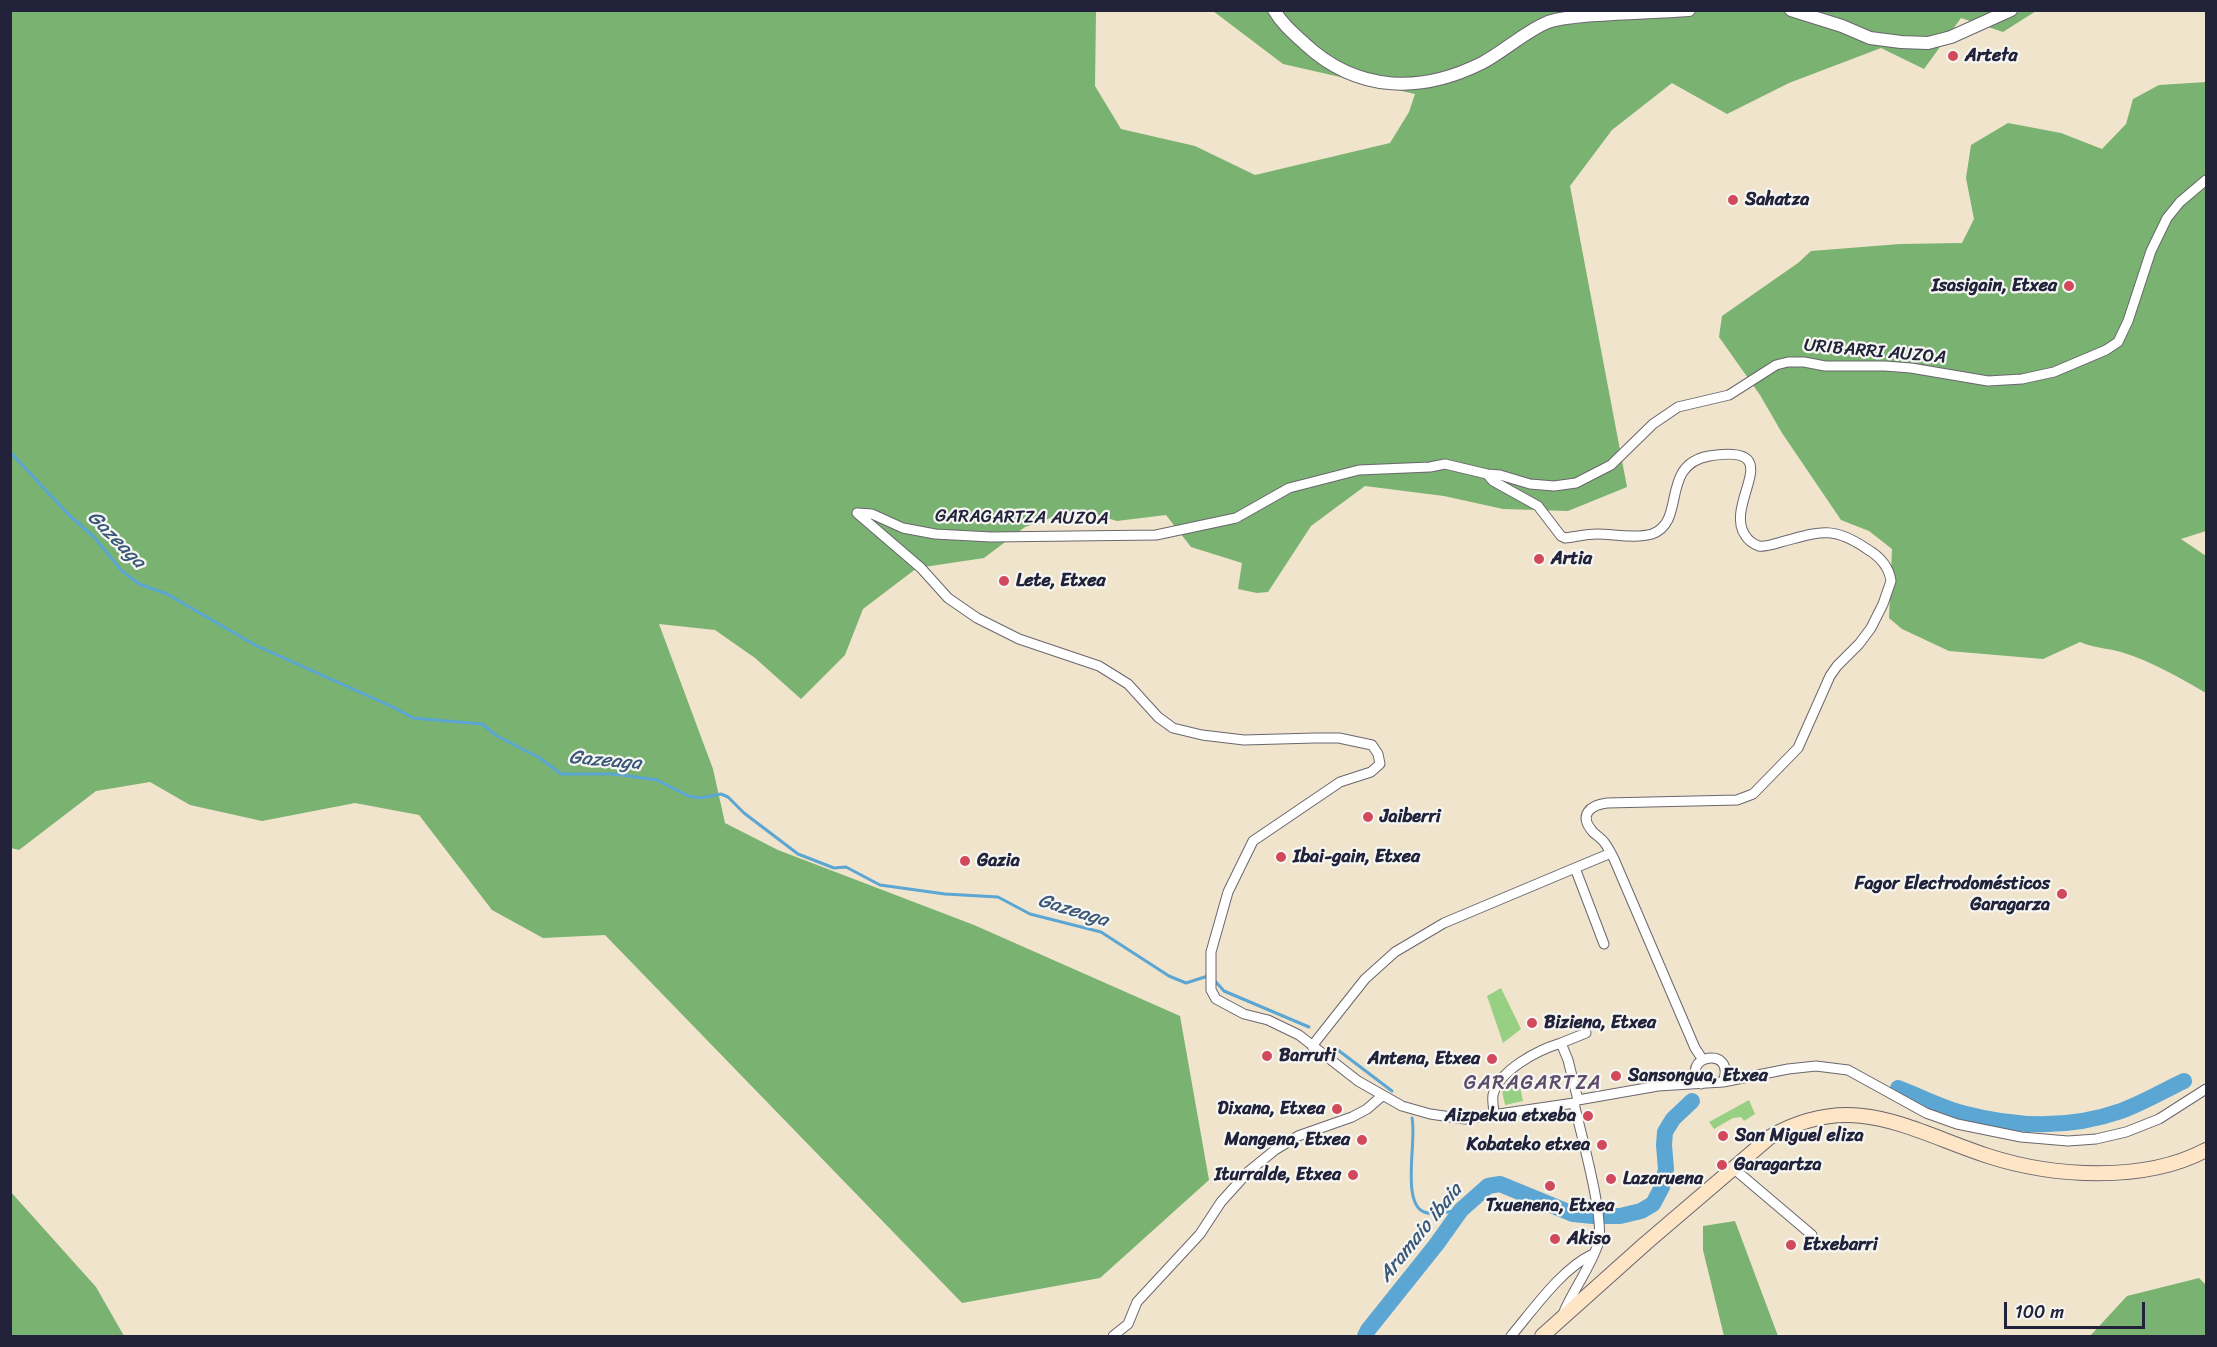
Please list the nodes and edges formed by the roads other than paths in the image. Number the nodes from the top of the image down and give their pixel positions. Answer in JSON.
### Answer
{"nodes":[{"id":1,"x":1274,"y":10,"type":"edge"},
{"id":2,"x":1689,"y":10,"type":"edge"},
{"id":3,"x":1791,"y":10,"type":"edge"},
{"id":4,"x":2011,"y":10,"type":"edge"},
{"id":5,"x":2206,"y":180,"type":"edge"},
{"id":6,"x":1436,"y":465,"type":"joint"},
{"id":7,"x":1487,"y":474,"type":"junction"},
{"id":8,"x":1611,"y":853,"type":"junction"},
{"id":9,"x":1575,"y":868,"type":"junction"},
{"id":10,"x":1604,"y":944,"type":"dead end"},
{"id":11,"x":1586,"y":1033,"type":"dead end"},
{"id":12,"x":1561,"y":1044,"type":"junction"},
{"id":13,"x":1312,"y":1046,"type":"junction"},
{"id":14,"x":1703,"y":1060,"type":"junction"},
{"id":15,"x":1723,"y":1082,"type":"junction"},
{"id":16,"x":1701,"y":1084,"type":"junction"},
{"id":17,"x":2206,"y":1089,"type":"edge"},
{"id":18,"x":1382,"y":1096,"type":"junction"},
{"id":19,"x":1576,"y":1101,"type":"junction"},
{"id":20,"x":1494,"y":1115,"type":"junction"},
{"id":21,"x":2206,"y":1150,"type":"edge"},
{"id":22,"x":1733,"y":1168,"type":"junction"},
{"id":23,"x":1812,"y":1235,"type":"dead end"},
{"id":24,"x":1594,"y":1253,"type":"junction"},
{"id":25,"x":1560,"y":1320,"type":"junction"},
{"id":26,"x":1113,"y":1336,"type":"edge"},
{"id":27,"x":1511,"y":1336,"type":"edge"},
{"id":28,"x":1542,"y":1336,"type":"edge"}],
"edges":[{"from":1,"to":2,"type":"street"},
{"from":3,"to":4,"type":"street"},
{"from":5,"to":7,"type":"street","name":"URIBARRI AUZOA"},
{"from":6,"to":7,"type":"street","name":"URIBARRI AUZOA"},
{"from":6,"to":13,"type":"street","name":"GARAGARTZA AUZOA"},
{"from":7,"to":8,"type":"street"},
{"from":8,"to":9,"type":"street"},
{"from":8,"to":14,"type":"street"},
{"from":9,"to":10,"type":"street"},
{"from":9,"to":13,"type":"street"},
{"from":11,"to":12,"type":"street"},
{"from":12,"to":19,"type":"street"},
{"from":12,"to":20,"type":"street"},
{"from":13,"to":18,"type":"street","name":"GARAGARTZA AUZOA"},
{"from":14,"to":15,"type":"street"},
{"from":14,"to":16,"type":"street"},
{"from":15,"to":16,"type":"street"},
{"from":15,"to":17,"type":"street"},
{"from":16,"to":19,"type":"street","name":"GARAGARTZA AUZOA"},
{"from":18,"to":20,"type":"street","name":"GARAGARTZA AUZOA"},
{"from":18,"to":26,"type":"street"},
{"from":19,"to":20,"type":"street","name":"GARAGARTZA AUZOA"},
{"from":19,"to":24,"type":"street"},
{"from":21,"to":22,"type":"main road"},
{"from":22,"to":23,"type":"street"},
{"from":22,"to":25,"type":"main road"},
{"from":24,"to":25,"type":"street"},
{"from":24,"to":27,"type":"street"},
{"from":25,"to":28,"type":"main road"}]}
